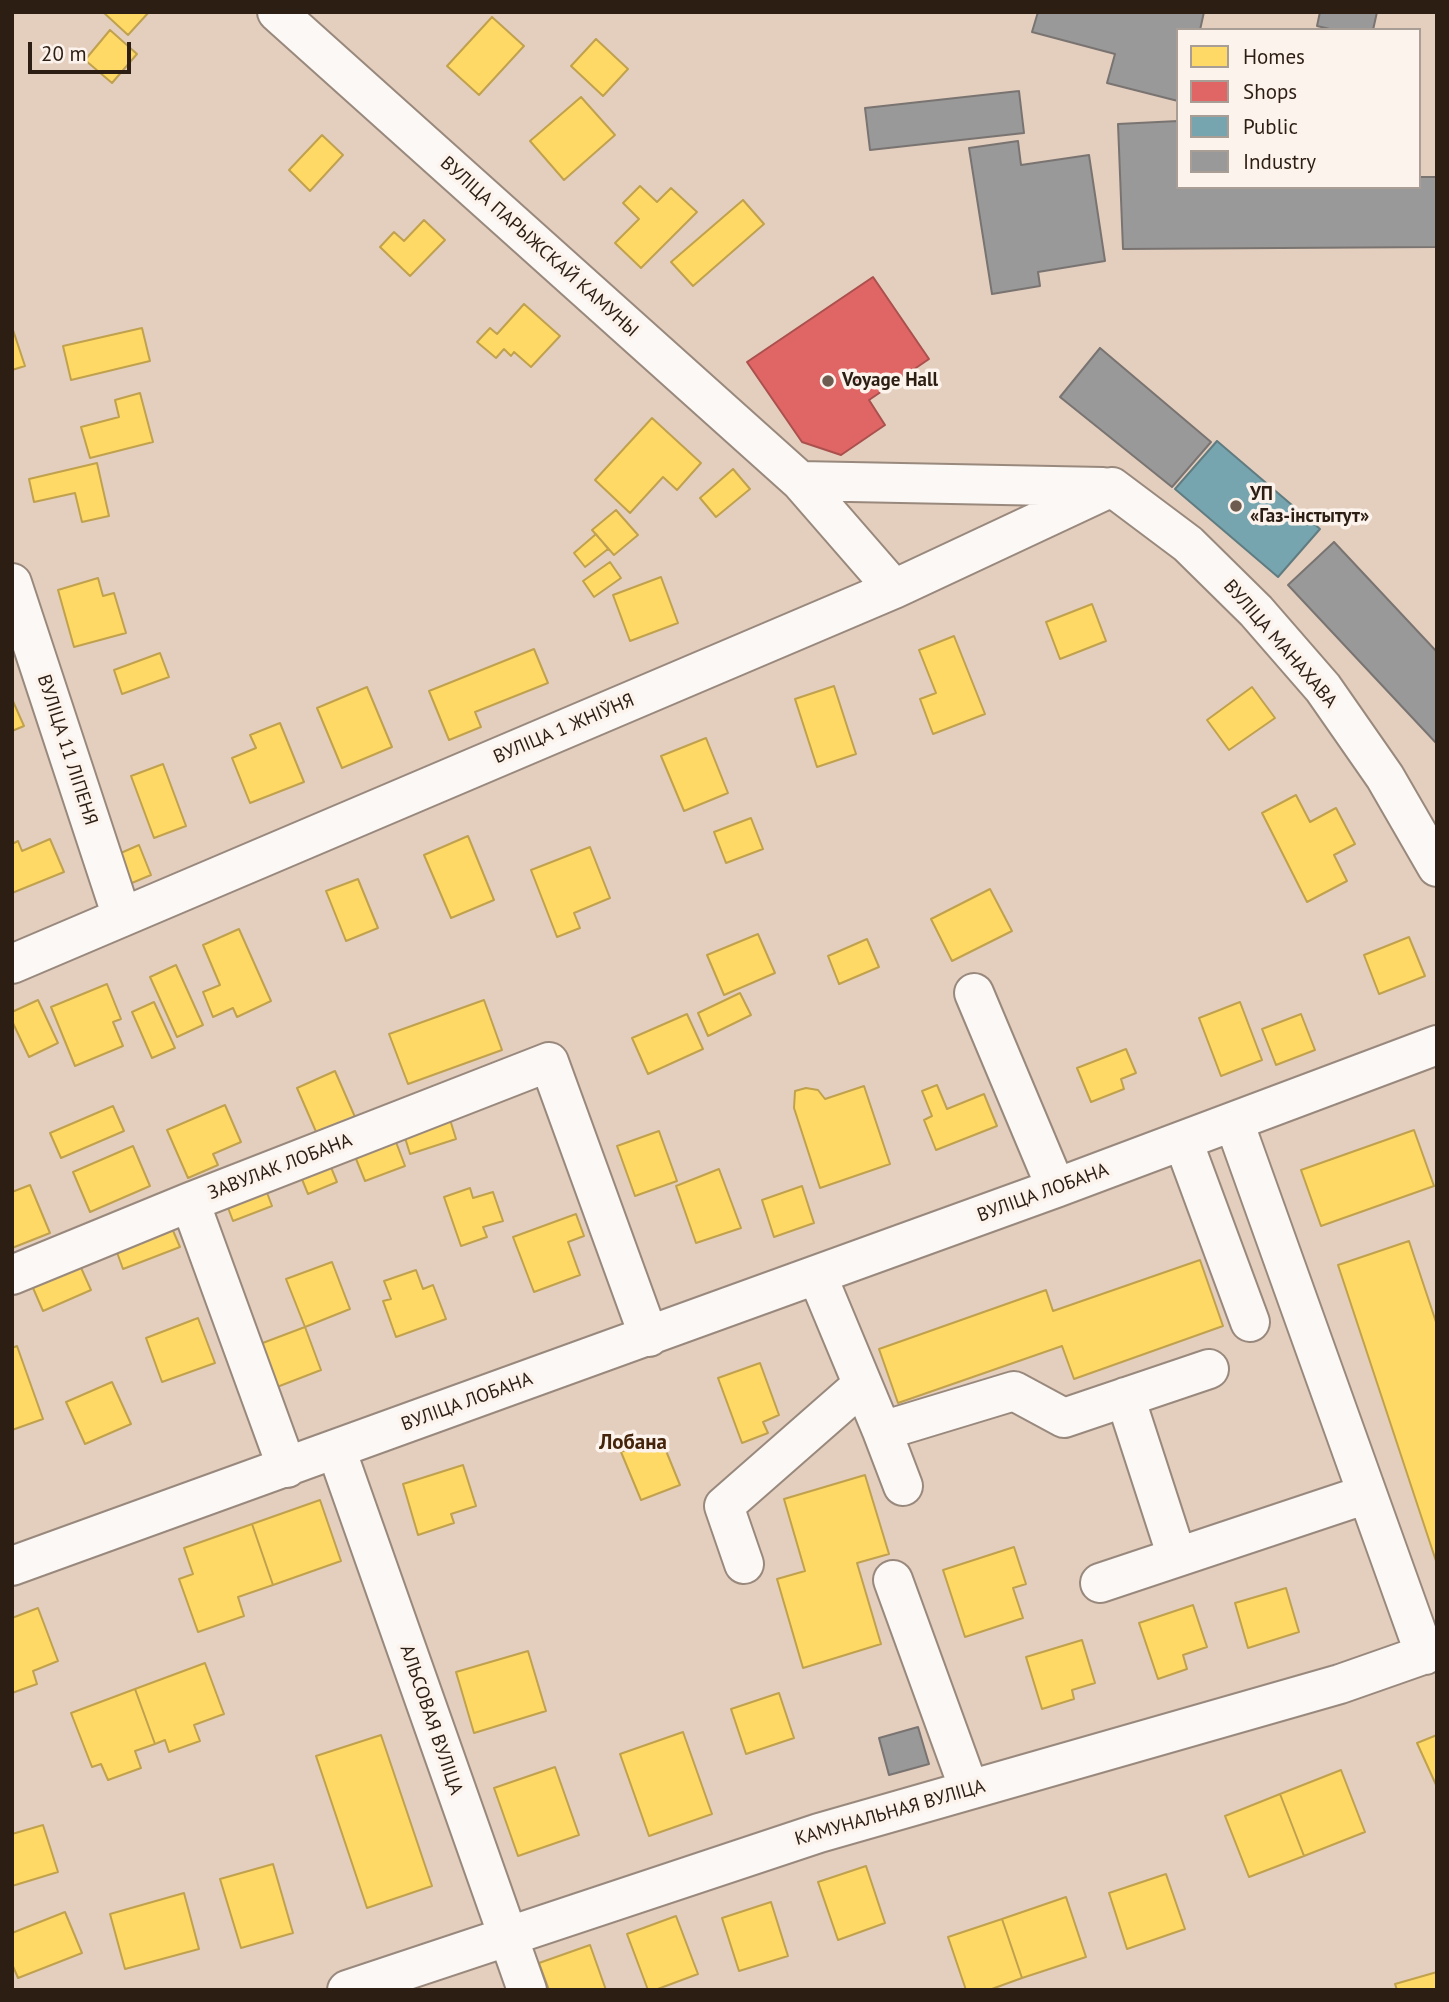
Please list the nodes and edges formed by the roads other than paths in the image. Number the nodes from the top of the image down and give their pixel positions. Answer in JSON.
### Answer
{"nodes":[{"id":1,"x":277,"y":12,"type":"edge"},
{"id":2,"x":800,"y":481,"type":"junction"},
{"id":3,"x":1112,"y":487,"type":"junction"},
{"id":4,"x":12,"y":583,"type":"edge"},
{"id":5,"x":894,"y":589,"type":"junction"},
{"id":6,"x":1437,"y":867,"type":"edge"},
{"id":7,"x":122,"y":918,"type":"junction"},
{"id":8,"x":12,"y":964,"type":"edge"},
{"id":9,"x":974,"y":993,"type":"dead end"},
{"id":10,"x":1437,"y":1045,"type":"edge"},
{"id":11,"x":1234,"y":1122,"type":"junction"},
{"id":12,"x":1183,"y":1141,"type":"junction"},
{"id":13,"x":1056,"y":1188,"type":"junction"},
{"id":14,"x":190,"y":1202,"type":"junction"},
{"id":15,"x":12,"y":1275,"type":"edge"},
{"id":16,"x":817,"y":1275,"type":"junction"},
{"id":17,"x":1250,"y":1322,"type":"dead end"},
{"id":18,"x":649,"y":1337,"type":"junction"},
{"id":19,"x":1209,"y":1368,"type":"dead end"},
{"id":20,"x":862,"y":1385,"type":"junction"},
{"id":21,"x":1125,"y":1397,"type":"junction"},
{"id":22,"x":882,"y":1431,"type":"junction"},
{"id":23,"x":336,"y":1449,"type":"junction"},
{"id":24,"x":286,"y":1468,"type":"junction"},
{"id":25,"x":903,"y":1486,"type":"dead end"},
{"id":26,"x":1367,"y":1494,"type":"junction"},
{"id":27,"x":1177,"y":1557,"type":"junction"},
{"id":28,"x":744,"y":1564,"type":"dead end"},
{"id":29,"x":12,"y":1566,"type":"edge"},
{"id":30,"x":893,"y":1580,"type":"dead end"},
{"id":31,"x":1100,"y":1583,"type":"dead end"},
{"id":32,"x":1431,"y":1653,"type":"edge"},
{"id":33,"x":969,"y":1789,"type":"junction"},
{"id":34,"x":508,"y":1937,"type":"junction"},
{"id":35,"x":346,"y":1990,"type":"edge"},
{"id":36,"x":527,"y":1990,"type":"edge"}],
"edges":[{"from":1,"to":2,"type":"street","name":"ВУЛІЦА ПАРЫЖСКАЙ КАМУНЫ"},
{"from":2,"to":3,"type":"street"},
{"from":2,"to":5,"type":"street","name":"ВУЛІЦА ПАРЫЖСКАЙ КАМУНЫ"},
{"from":3,"to":5,"type":"street","name":"ВУЛІЦА 1 ЖНІЎНЯ"},
{"from":3,"to":6,"type":"street","name":"ВУЛІЦА МАНАХАВА"},
{"from":4,"to":7,"type":"street","name":"ВУЛІЦА 11 ЛІПЕНЯ"},
{"from":5,"to":7,"type":"street","name":"ВУЛІЦА 1 ЖНІЎНЯ"},
{"from":7,"to":8,"type":"street","name":"ВУЛІЦА 1 ЖНІЎНЯ"},
{"from":9,"to":13,"type":"street"},
{"from":10,"to":11,"type":"street","name":"ВУЛІЦА ЛОБАНА"},
{"from":11,"to":12,"type":"street","name":"ВУЛІЦА ЛОБАНА"},
{"from":11,"to":26,"type":"street"},
{"from":12,"to":13,"type":"street","name":"ВУЛІЦА ЛОБАНА"},
{"from":12,"to":17,"type":"street"},
{"from":13,"to":16,"type":"street","name":"ВУЛІЦА ЛОБАНА"},
{"from":14,"to":15,"type":"street","name":"ЗАВУЛАК ЛОБАНА"},
{"from":14,"to":18,"type":"street","name":"ЗАВУЛАК ЛОБАНА"},
{"from":14,"to":24,"type":"street"},
{"from":16,"to":18,"type":"street","name":"ВУЛІЦА ЛОБАНА"},
{"from":16,"to":20,"type":"street"},
{"from":18,"to":23,"type":"street","name":"ВУЛІЦА ЛОБАНА"},
{"from":19,"to":21,"type":"street"},
{"from":20,"to":22,"type":"street"},
{"from":20,"to":28,"type":"street"},
{"from":21,"to":22,"type":"street"},
{"from":21,"to":27,"type":"street"},
{"from":22,"to":25,"type":"street"},
{"from":23,"to":24,"type":"street","name":"ВУЛІЦА ЛОБАНА"},
{"from":23,"to":34,"type":"street","name":"АЛЬСОВАЯ ВУЛІЦА"},
{"from":24,"to":29,"type":"street","name":"ВУЛІЦА ЛОБАНА"},
{"from":26,"to":27,"type":"street"},
{"from":26,"to":32,"type":"street"},
{"from":27,"to":31,"type":"street"},
{"from":30,"to":33,"type":"street"},
{"from":32,"to":33,"type":"street","name":"КАМУНАЛЬНАЯ ВУЛІЦА"},
{"from":33,"to":34,"type":"street","name":"КАМУНАЛЬНАЯ ВУЛІЦА"},
{"from":34,"to":35,"type":"street","name":"КАМУНАЛЬНАЯ ВУЛІЦА"},
{"from":34,"to":36,"type":"street","name":"АЛЬСОВАЯ ВУЛІЦА"}]}
